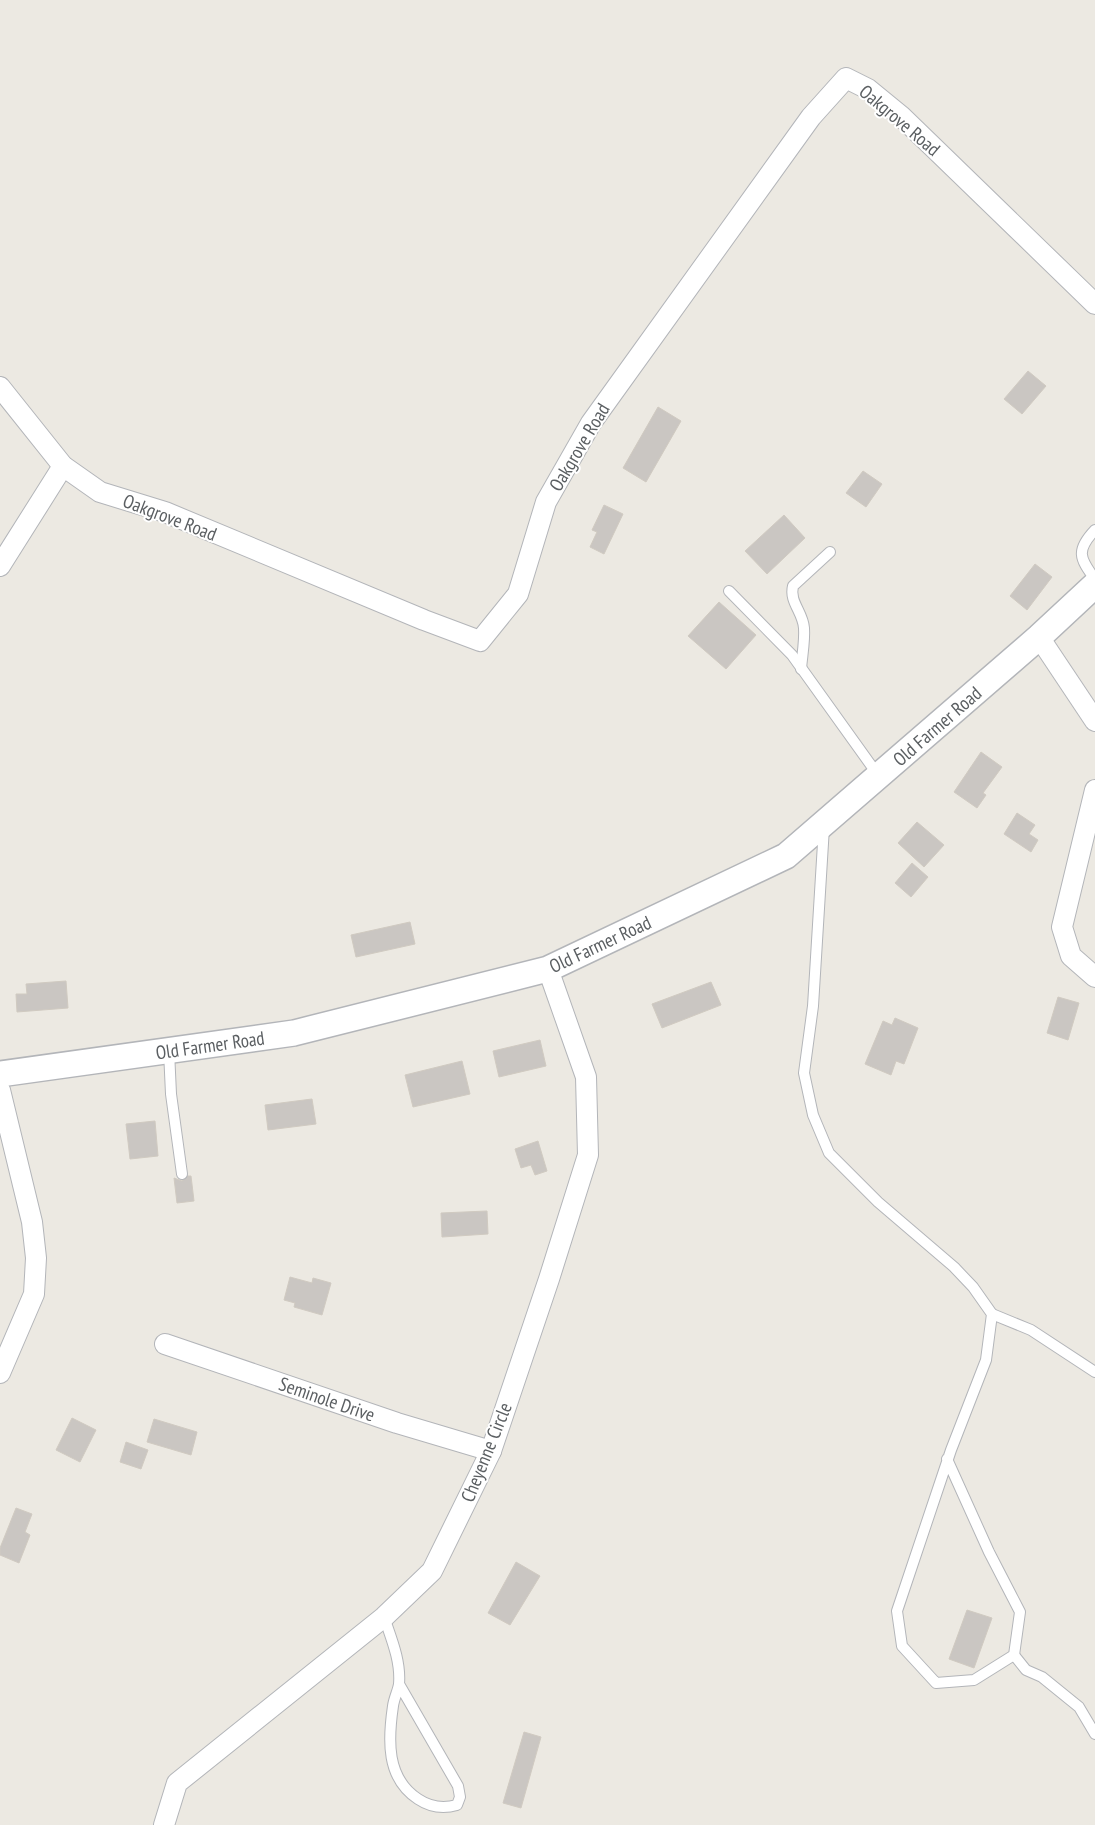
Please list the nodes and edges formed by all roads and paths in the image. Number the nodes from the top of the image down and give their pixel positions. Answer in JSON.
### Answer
{"nodes":[{"id":1,"x":1095,"y":304,"type":"edge"},
{"id":2,"x":0,"y":387,"type":"edge"},
{"id":3,"x":63,"y":466,"type":"junction"},
{"id":4,"x":1095,"y":530,"type":"edge"},
{"id":5,"x":830,"y":552,"type":"dead end"},
{"id":6,"x":0,"y":566,"type":"edge"},
{"id":7,"x":1095,"y":579,"type":"edge"},
{"id":8,"x":1095,"y":585,"type":"edge"},
{"id":9,"x":728,"y":590,"type":"dead end"},
{"id":10,"x":1039,"y":638,"type":"junction"},
{"id":11,"x":801,"y":669,"type":"junction"},
{"id":12,"x":1095,"y":720,"type":"edge"},
{"id":13,"x":879,"y":776,"type":"junction"},
{"id":14,"x":1095,"y":790,"type":"edge"},
{"id":15,"x":824,"y":823,"type":"junction"},
{"id":16,"x":548,"y":969,"type":"junction"},
{"id":17,"x":1095,"y":977,"type":"edge"},
{"id":18,"x":169,"y":1051,"type":"junction"},
{"id":19,"x":0,"y":1074,"type":"edge"},
{"id":20,"x":0,"y":1090,"type":"edge"},
{"id":21,"x":182,"y":1174,"type":"dead end"},
{"id":22,"x":992,"y":1314,"type":"junction"},
{"id":23,"x":165,"y":1344,"type":"dead end"},
{"id":24,"x":1095,"y":1372,"type":"edge"},
{"id":25,"x":0,"y":1373,"type":"edge"},
{"id":26,"x":491,"y":1451,"type":"junction"},
{"id":27,"x":948,"y":1459,"type":"junction"},
{"id":28,"x":384,"y":1617,"type":"junction"},
{"id":29,"x":1014,"y":1655,"type":"junction"},
{"id":30,"x":399,"y":1684,"type":"junction"},
{"id":31,"x":1095,"y":1734,"type":"edge"},
{"id":32,"x":164,"y":1825,"type":"edge"}],
"edges":[{"from":1,"to":3,"type":"street","name":"Oakgrove Road"},
{"from":2,"to":3,"type":"street"},
{"from":3,"to":6,"type":"street"},
{"from":4,"to":7,"type":"lane"},
{"from":5,"to":11,"type":"lane"},
{"from":8,"to":10,"type":"street","name":"Old Farmer Road"},
{"from":9,"to":11,"type":"lane"},
{"from":10,"to":12,"type":"street"},
{"from":10,"to":13,"type":"street","name":"Old Farmer Road"},
{"from":11,"to":13,"type":"lane"},
{"from":13,"to":15,"type":"street","name":"Old Farmer Road"},
{"from":14,"to":17,"type":"street"},
{"from":15,"to":16,"type":"street","name":"Old Farmer Road"},
{"from":15,"to":22,"type":"lane"},
{"from":16,"to":18,"type":"street","name":"Old Farmer Road"},
{"from":16,"to":26,"type":"street","name":"Cheyenne Circle"},
{"from":18,"to":19,"type":"street","name":"Old Farmer Road"},
{"from":18,"to":21,"type":"lane"},
{"from":20,"to":25,"type":"street"},
{"from":22,"to":24,"type":"lane"},
{"from":22,"to":27,"type":"lane"},
{"from":23,"to":26,"type":"street","name":"Seminole Drive"},
{"from":26,"to":28,"type":"street","name":"Cheyenne Circle"},
{"from":27,"to":29,"type":"lane"},
{"from":27,"to":29,"type":"lane"},
{"from":28,"to":30,"type":"lane"},
{"from":28,"to":32,"type":"street","name":"Cheyenne Circle"},
{"from":29,"to":31,"type":"lane"},
{"from":30,"to":30,"type":"lane"}]}
